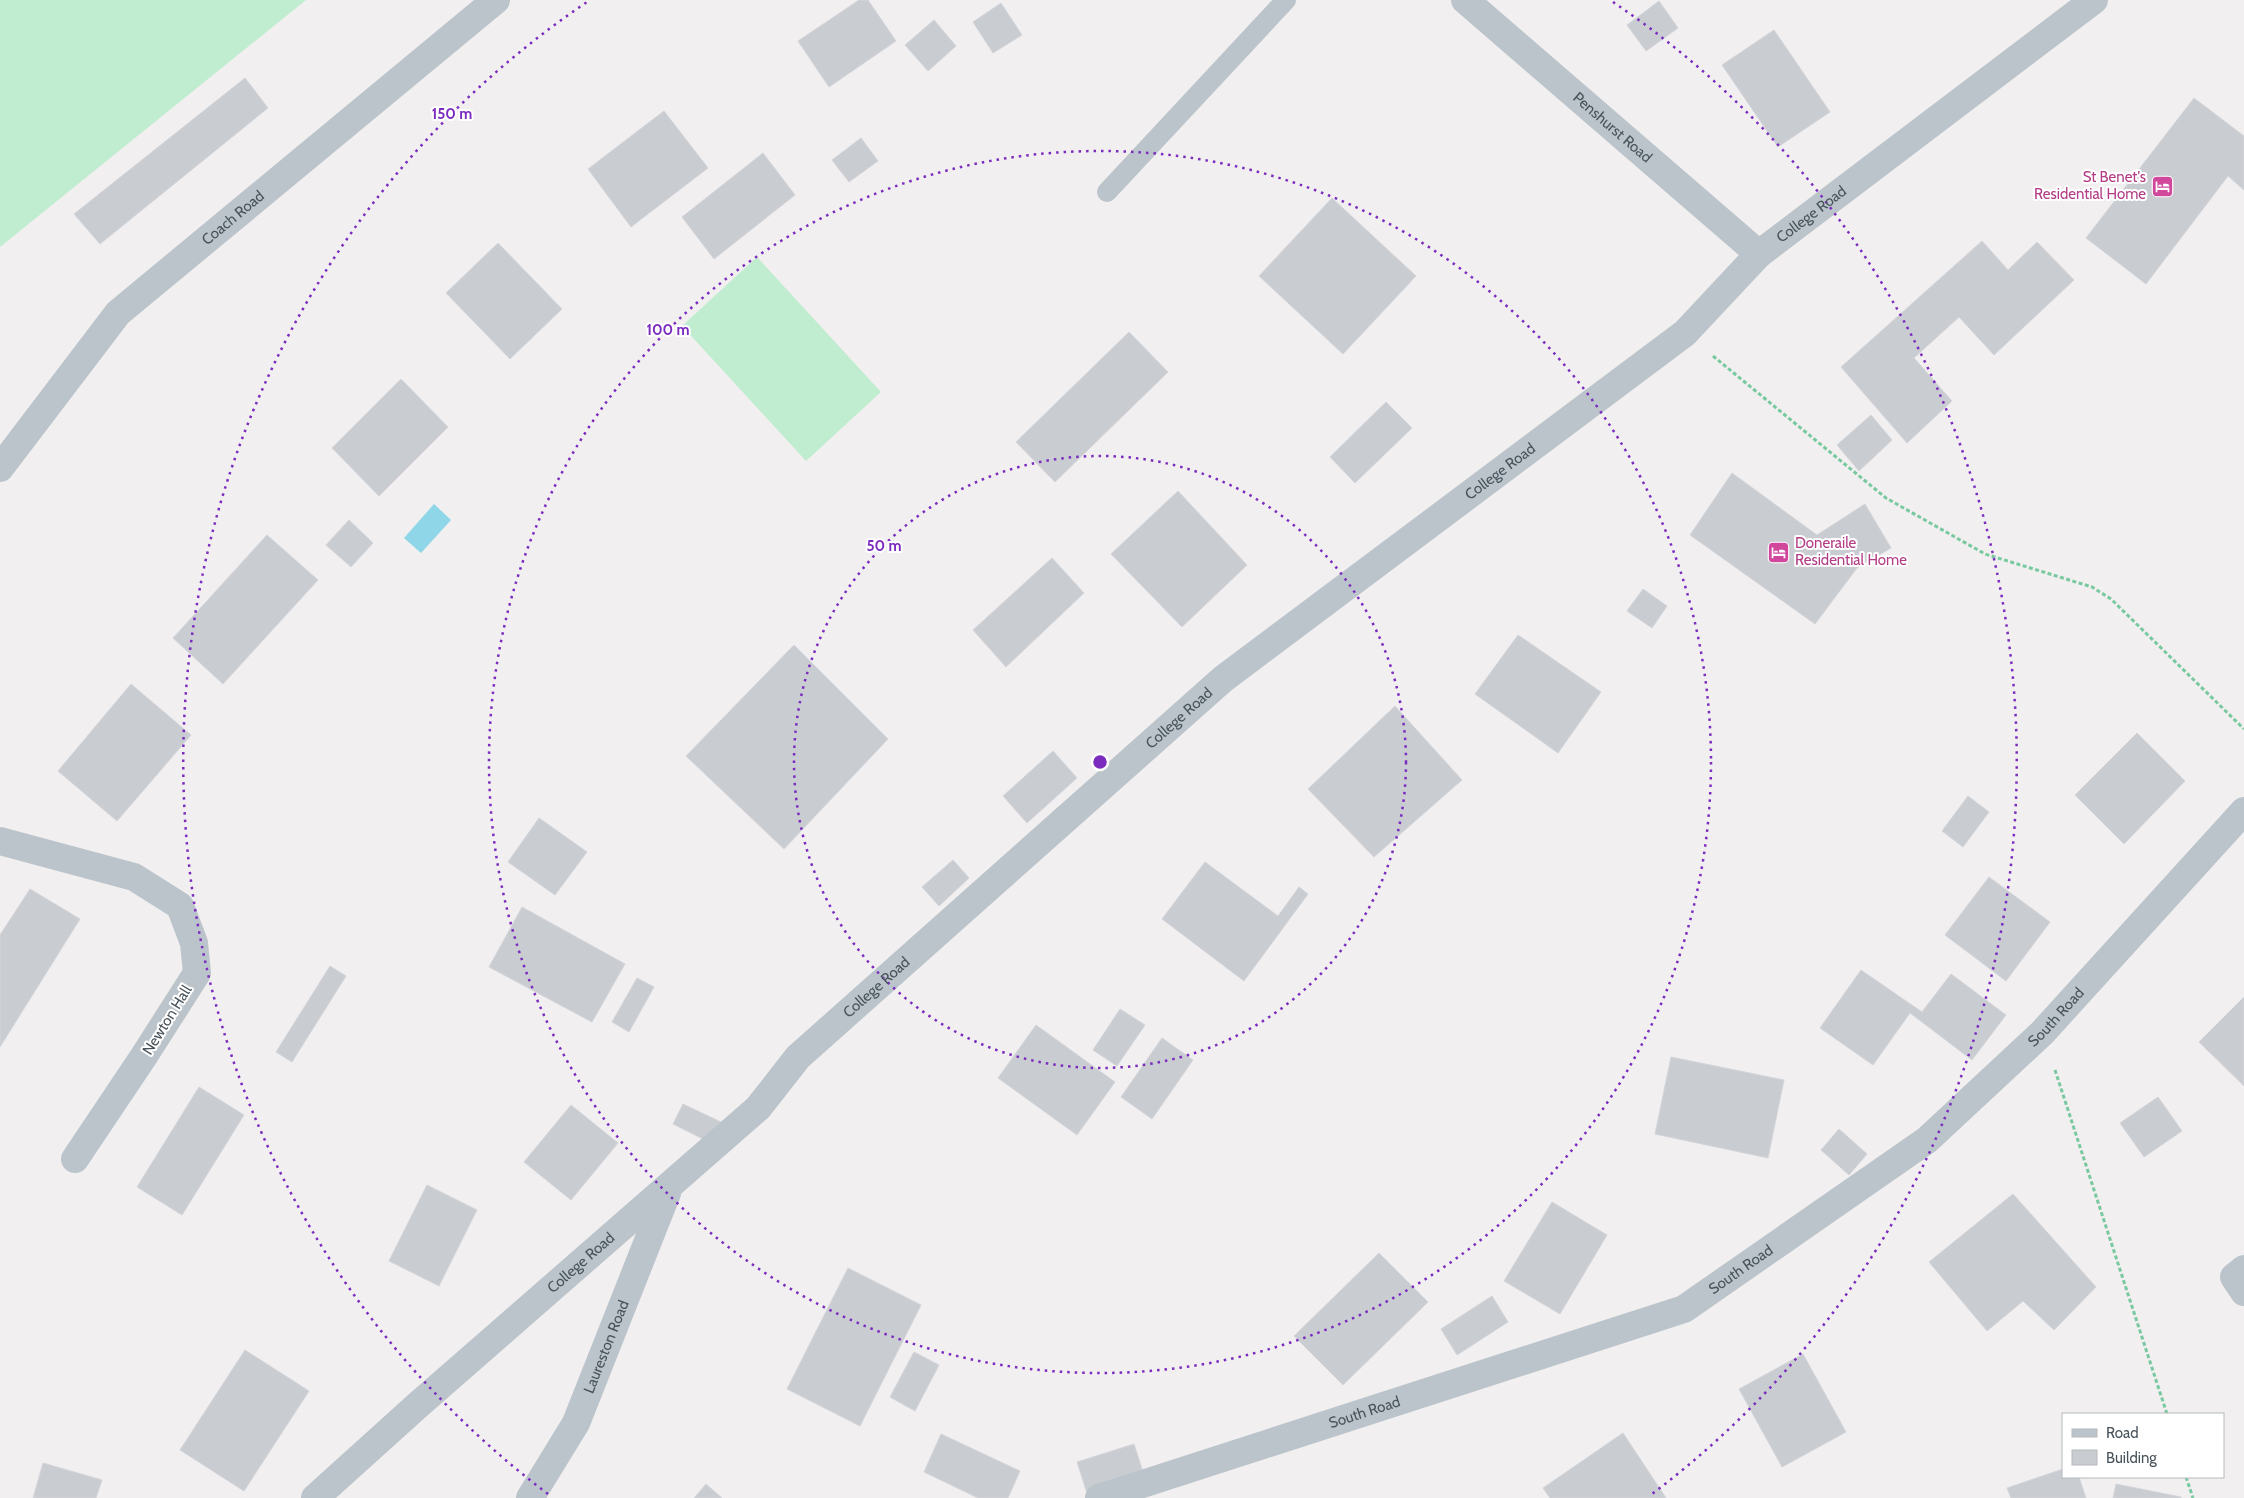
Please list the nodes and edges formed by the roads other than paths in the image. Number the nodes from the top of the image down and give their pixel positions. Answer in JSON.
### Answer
{"nodes":[{"id":1,"x":496,"y":0,"type":"edge"},
{"id":2,"x":1286,"y":0,"type":"edge"},
{"id":3,"x":1465,"y":0,"type":"edge"},
{"id":4,"x":2094,"y":0,"type":"edge"},
{"id":5,"x":1108,"y":192,"type":"dead end"},
{"id":6,"x":1759,"y":254,"type":"junction"},
{"id":7,"x":0,"y":468,"type":"edge"},
{"id":8,"x":2244,"y":811,"type":"edge"},
{"id":9,"x":0,"y":841,"type":"edge"},
{"id":10,"x":75,"y":1159,"type":"dead end"},
{"id":11,"x":669,"y":1188,"type":"junction"},
{"id":12,"x":2244,"y":1269,"type":"edge"},
{"id":13,"x":2244,"y":1292,"type":"edge"},
{"id":14,"x":315,"y":1498,"type":"edge"},
{"id":15,"x":530,"y":1498,"type":"edge"},
{"id":16,"x":1099,"y":1498,"type":"edge"}],
"edges":[{"from":1,"to":7,"type":"street","name":"Coach Road"},
{"from":2,"to":5,"type":"lane"},
{"from":3,"to":6,"type":"street","name":"Penshurst Road"},
{"from":4,"to":6,"type":"street","name":"College Road"},
{"from":6,"to":11,"type":"street","name":"College Road"},
{"from":8,"to":16,"type":"street","name":"South Road"},
{"from":9,"to":10,"type":"street","name":"Newton Hall"},
{"from":11,"to":14,"type":"street","name":"College Road"},
{"from":11,"to":15,"type":"street","name":"Laureston Road"},
{"from":12,"to":13,"type":"street"}]}
